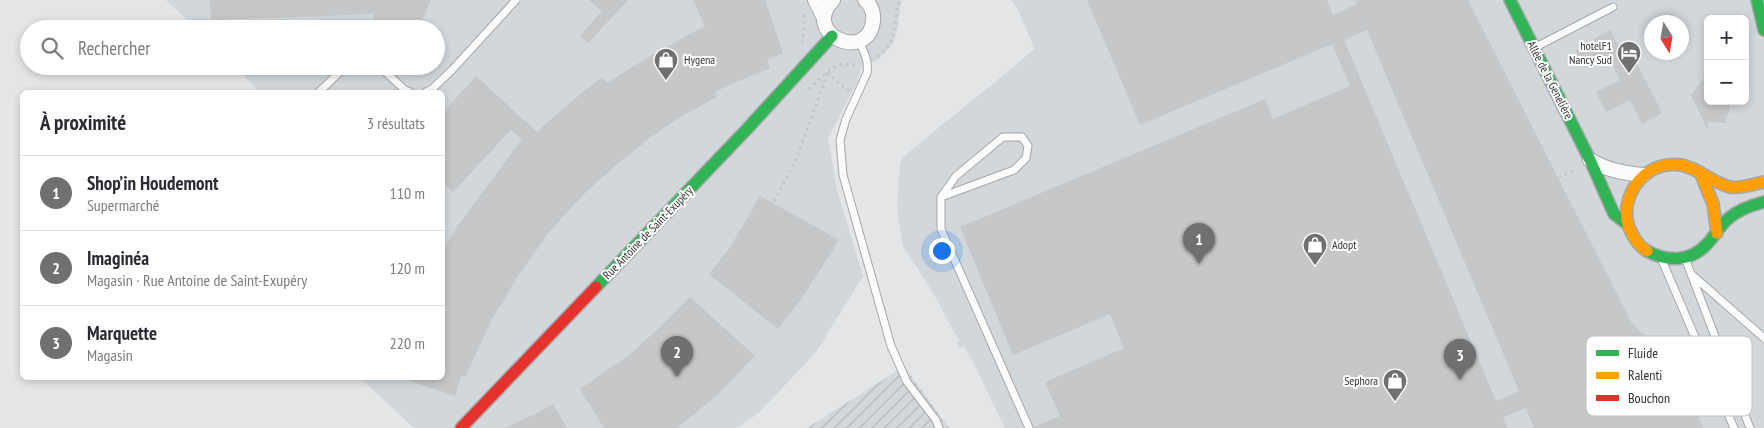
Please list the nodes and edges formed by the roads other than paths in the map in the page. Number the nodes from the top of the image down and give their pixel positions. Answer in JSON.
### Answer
{"nodes":[{"id":1,"x":516,"y":0,"type":"edge"},
{"id":2,"x":815,"y":0,"type":"edge"},
{"id":3,"x":833,"y":0,"type":"edge"},
{"id":4,"x":865,"y":0,"type":"edge"},
{"id":5,"x":882,"y":0,"type":"edge"},
{"id":6,"x":1510,"y":0,"type":"edge"},
{"id":7,"x":1757,"y":0,"type":"edge"},
{"id":8,"x":1613,"y":7,"type":"dead end"},
{"id":9,"x":824,"y":18,"type":"junction"},
{"id":10,"x":874,"y":18,"type":"junction"},
{"id":11,"x":1764,"y":30,"type":"edge"},
{"id":12,"x":832,"y":36,"type":"junction"},
{"id":13,"x":859,"y":41,"type":"junction"},
{"id":14,"x":1533,"y":48,"type":"junction"},
{"id":15,"x":337,"y":75,"type":"edge"},
{"id":16,"x":389,"y":75,"type":"edge"},
{"id":17,"x":321,"y":90,"type":"edge"},
{"id":18,"x":405,"y":90,"type":"edge"},
{"id":19,"x":430,"y":90,"type":"edge"},
{"id":20,"x":1586,"y":163,"type":"junction"},
{"id":21,"x":1700,"y":172,"type":"junction"},
{"id":22,"x":1643,"y":175,"type":"junction"},
{"id":23,"x":1763,"y":176,"type":"edge"},
{"id":24,"x":941,"y":196,"type":"junction"},
{"id":25,"x":1764,"y":202,"type":"edge"},
{"id":26,"x":1627,"y":224,"type":"junction"},
{"id":27,"x":1717,"y":233,"type":"junction"},
{"id":28,"x":1661,"y":258,"type":"junction"},
{"id":29,"x":1685,"y":258,"type":"junction"},
{"id":30,"x":1689,"y":272,"type":"junction"},
{"id":31,"x":1694,"y":336,"type":"edge"},
{"id":32,"x":1714,"y":336,"type":"edge"},
{"id":33,"x":1764,"y":338,"type":"edge"},
{"id":34,"x":1729,"y":416,"type":"edge"},
{"id":35,"x":1745,"y":416,"type":"edge"},
{"id":36,"x":462,"y":428,"type":"edge"},
{"id":37,"x":940,"y":428,"type":"edge"},
{"id":38,"x":1028,"y":428,"type":"edge"},
{"id":39,"x":1734,"y":428,"type":"edge"},
{"id":40,"x":1750,"y":428,"type":"edge"}],
"edges":[{"from":1,"to":19,"type":"lane"},
{"from":2,"to":9,"type":"street"},
{"from":3,"to":9,"type":"street"},
{"from":4,"to":10,"type":"street"},
{"from":5,"to":10,"type":"street"},
{"from":6,"to":14,"type":"street","name":"Allée de la Genelière"},
{"from":7,"to":11,"type":"street"},
{"from":8,"to":14,"type":"lane"},
{"from":9,"to":12,"type":"street"},
{"from":10,"to":13,"type":"street"},
{"from":12,"to":13,"type":"street"},
{"from":12,"to":36,"type":"street","name":"Rue Antoine de Saint-Exupéry"},
{"from":13,"to":37,"type":"lane"},
{"from":14,"to":20,"type":"street","name":"Allée de la Genelière"},
{"from":15,"to":17,"type":"lane"},
{"from":16,"to":18,"type":"lane"},
{"from":20,"to":22,"type":"street"},
{"from":20,"to":26,"type":"street","name":"Allée de la Genelière"},
{"from":21,"to":22,"type":"street"},
{"from":21,"to":23,"type":"street"},
{"from":21,"to":27,"type":"street"},
{"from":22,"to":26,"type":"street"},
{"from":24,"to":24,"type":"lane"},
{"from":24,"to":38,"type":"lane"},
{"from":25,"to":27,"type":"street"},
{"from":26,"to":28,"type":"street"},
{"from":27,"to":29,"type":"street"},
{"from":28,"to":29,"type":"street"},
{"from":28,"to":31,"type":"lane"},
{"from":29,"to":30,"type":"lane"},
{"from":30,"to":32,"type":"lane"},
{"from":30,"to":33,"type":"lane"},
{"from":34,"to":39,"type":"lane"},
{"from":35,"to":40,"type":"lane"}]}
